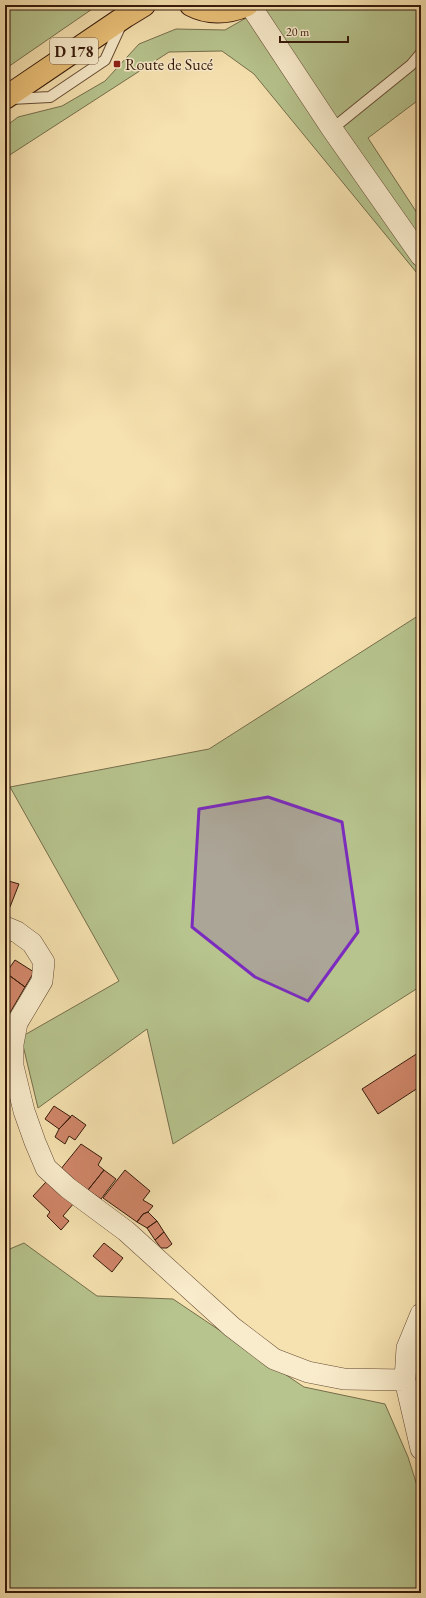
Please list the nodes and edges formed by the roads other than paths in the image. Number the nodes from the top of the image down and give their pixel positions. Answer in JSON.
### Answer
{"nodes":[{"id":1,"x":144,"y":5,"type":"edge"},
{"id":2,"x":191,"y":5,"type":"edge"},
{"id":3,"x":247,"y":5,"type":"edge"},
{"id":4,"x":250,"y":5,"type":"edge"},
{"id":5,"x":421,"y":52,"type":"edge"},
{"id":6,"x":5,"y":98,"type":"edge"},
{"id":7,"x":332,"y":129,"type":"junction"},
{"id":8,"x":421,"y":256,"type":"edge"},
{"id":9,"x":5,"y":927,"type":"edge"},
{"id":10,"x":421,"y":1314,"type":"edge"},
{"id":11,"x":405,"y":1380,"type":"junction"},
{"id":12,"x":421,"y":1449,"type":"edge"}],
"edges":[{"from":1,"to":6,"type":"main road","number":"D 178"},
{"from":2,"to":3,"type":"main road"},
{"from":4,"to":7,"type":"street"},
{"from":5,"to":7,"type":"lane"},
{"from":7,"to":8,"type":"street"},
{"from":9,"to":11,"type":"street"},
{"from":10,"to":11,"type":"street"},
{"from":11,"to":12,"type":"street"}]}
